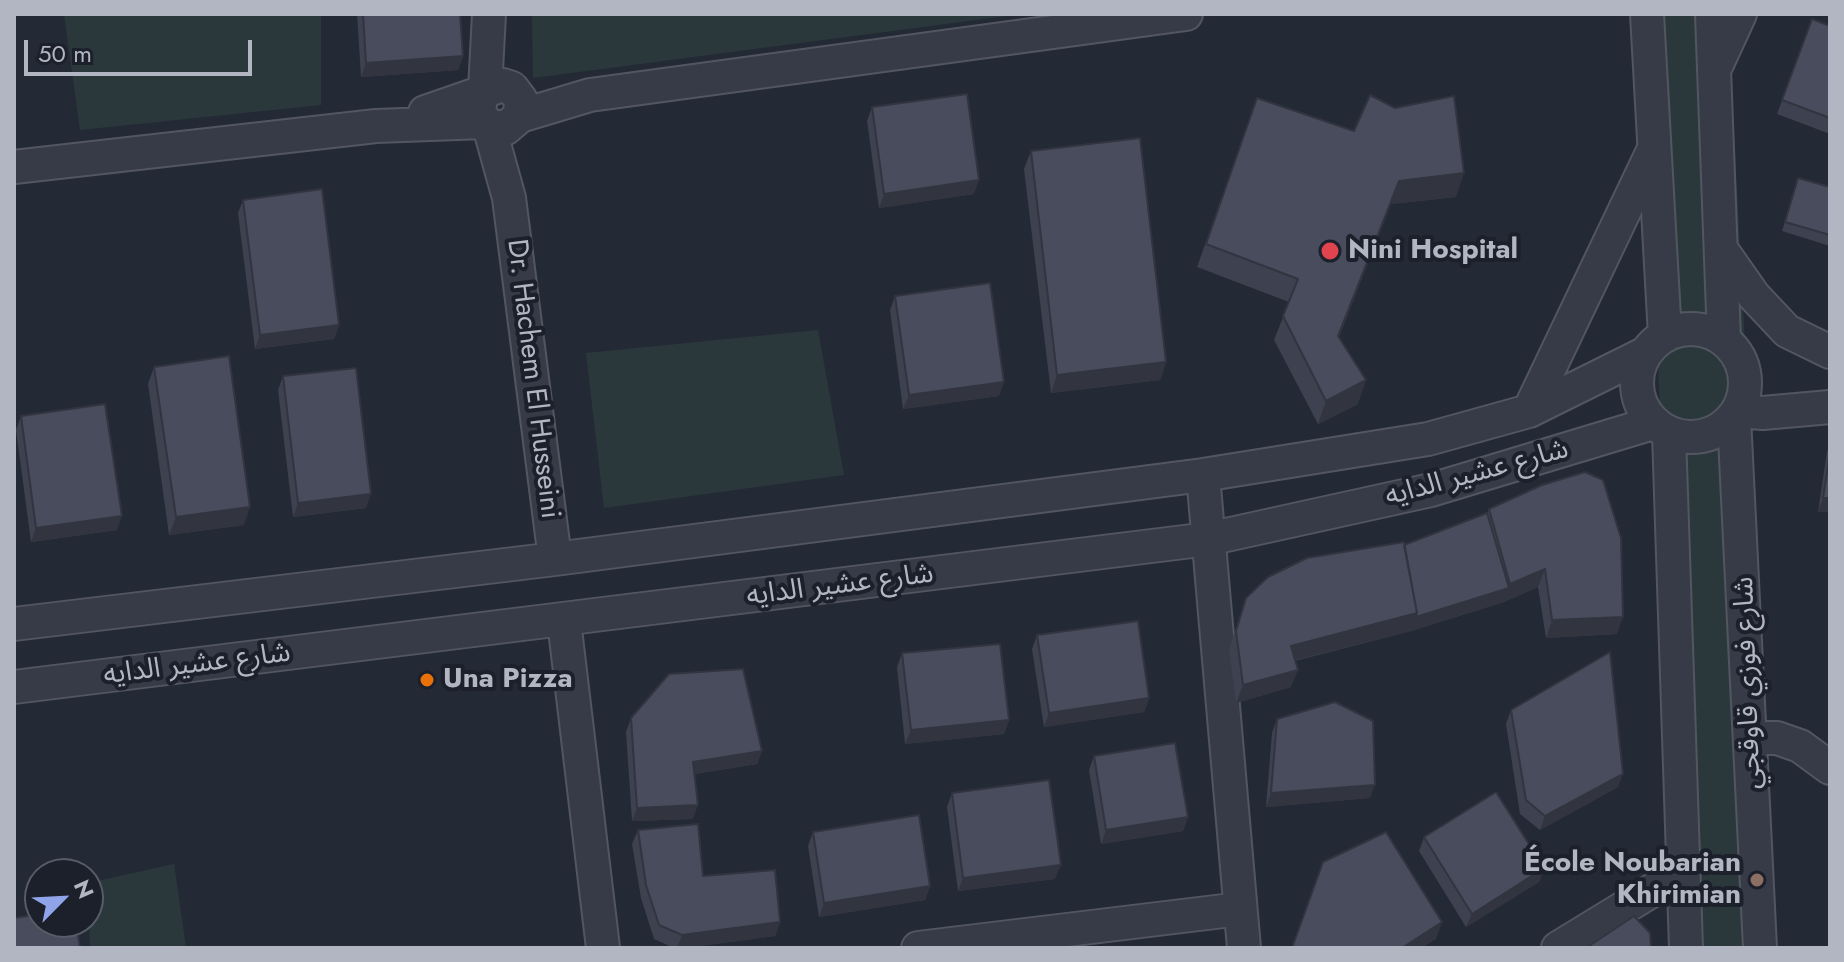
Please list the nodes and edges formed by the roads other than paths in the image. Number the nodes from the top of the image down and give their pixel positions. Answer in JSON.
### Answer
{"nodes":[{"id":1,"x":1186,"y":14,"type":"edge"},
{"id":2,"x":1647,"y":14,"type":"edge"},
{"id":3,"x":1712,"y":14,"type":"edge"},
{"id":4,"x":1740,"y":14,"type":"edge"},
{"id":5,"x":489,"y":17,"type":"edge"},
{"id":6,"x":1715,"y":66,"type":"junction"},
{"id":7,"x":500,"y":107,"type":"junction"},
{"id":8,"x":1654,"y":150,"type":"junction"},
{"id":9,"x":14,"y":167,"type":"edge"},
{"id":10,"x":1721,"y":249,"type":"junction"},
{"id":11,"x":1724,"y":340,"type":"junction"},
{"id":12,"x":1655,"y":344,"type":"junction"},
{"id":13,"x":1830,"y":352,"type":"edge"},
{"id":14,"x":1830,"y":407,"type":"edge"},
{"id":15,"x":1529,"y":411,"type":"junction"},
{"id":16,"x":1736,"y":414,"type":"junction"},
{"id":17,"x":1661,"y":428,"type":"junction"},
{"id":18,"x":1203,"y":475,"type":"junction"},
{"id":19,"x":1208,"y":539,"type":"junction"},
{"id":20,"x":555,"y":559,"type":"junction"},
{"id":21,"x":564,"y":621,"type":"junction"},
{"id":22,"x":14,"y":624,"type":"edge"},
{"id":23,"x":14,"y":687,"type":"edge"},
{"id":24,"x":1751,"y":738,"type":"junction"},
{"id":25,"x":1830,"y":768,"type":"edge"},
{"id":26,"x":1684,"y":871,"type":"junction"},
{"id":27,"x":1240,"y":909,"type":"junction"},
{"id":28,"x":603,"y":948,"type":"edge"},
{"id":29,"x":925,"y":948,"type":"edge"},
{"id":30,"x":1244,"y":948,"type":"edge"},
{"id":31,"x":1558,"y":948,"type":"edge"},
{"id":32,"x":1686,"y":948,"type":"edge"},
{"id":33,"x":1760,"y":948,"type":"edge"}],
"edges":[{"from":1,"to":7,"type":"street"},
{"from":2,"to":8,"type":"street"},
{"from":3,"to":6,"type":"street"},
{"from":4,"to":6,"type":"street"},
{"from":5,"to":7,"type":"street","name":"Dr. Hachem El Husseini"},
{"from":6,"to":10,"type":"street"},
{"from":7,"to":9,"type":"street"},
{"from":7,"to":20,"type":"street","name":"Dr. Hachem El Husseini"},
{"from":8,"to":12,"type":"street"},
{"from":8,"to":15,"type":"street"},
{"from":10,"to":11,"type":"street"},
{"from":10,"to":13,"type":"street"},
{"from":11,"to":12,"type":"street"},
{"from":11,"to":16,"type":"street"},
{"from":12,"to":15,"type":"street","name":"شارع عشير الدايه"},
{"from":12,"to":17,"type":"street"},
{"from":14,"to":16,"type":"street"},
{"from":15,"to":18,"type":"street","name":"شارع عشير الدايه"},
{"from":16,"to":17,"type":"street"},
{"from":16,"to":24,"type":"street","name":"شارع فوزي قاوقجي"},
{"from":17,"to":19,"type":"street","name":"شارع عشير الدايه"},
{"from":17,"to":26,"type":"street"},
{"from":18,"to":19,"type":"street"},
{"from":18,"to":20,"type":"street","name":"شارع عشير الدايه"},
{"from":19,"to":21,"type":"street","name":"شارع عشير الدايه"},
{"from":19,"to":27,"type":"street"},
{"from":20,"to":22,"type":"street","name":"شارع عشير الدايه"},
{"from":21,"to":23,"type":"street","name":"شارع عشير الدايه"},
{"from":21,"to":28,"type":"street"},
{"from":24,"to":25,"type":"street"},
{"from":24,"to":33,"type":"street","name":"شارع فوزي قاوقجي"},
{"from":26,"to":31,"type":"street"},
{"from":26,"to":32,"type":"street"},
{"from":27,"to":29,"type":"street"},
{"from":27,"to":30,"type":"street"}]}
